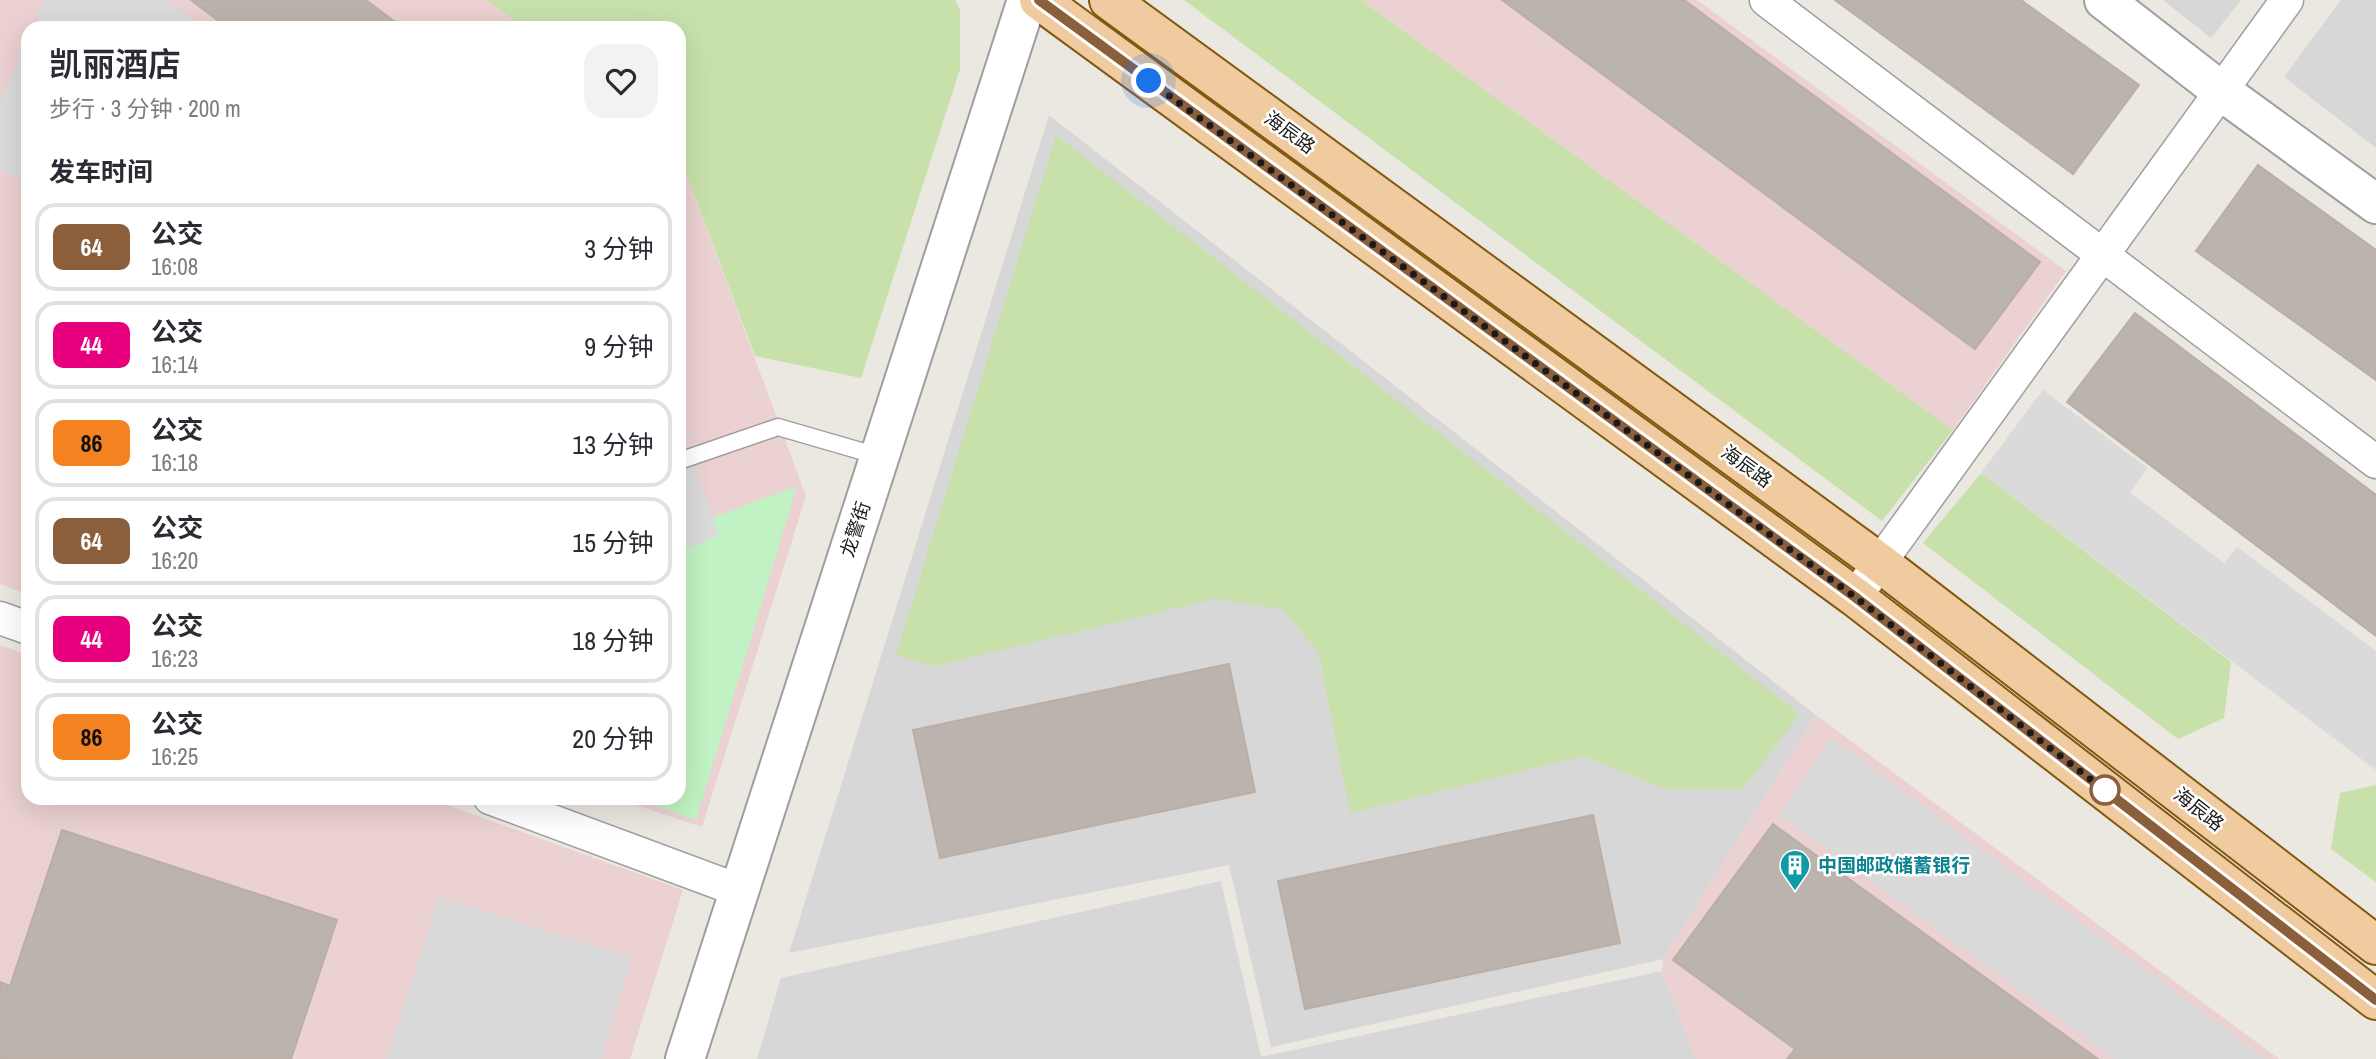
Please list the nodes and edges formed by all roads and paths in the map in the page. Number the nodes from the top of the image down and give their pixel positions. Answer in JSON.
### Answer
{"nodes":[{"id":1,"x":1027,"y":0,"type":"edge"},
{"id":2,"x":1039,"y":0,"type":"edge"},
{"id":3,"x":1109,"y":0,"type":"edge"},
{"id":4,"x":1766,"y":0,"type":"edge"},
{"id":5,"x":2104,"y":0,"type":"edge"},
{"id":6,"x":2287,"y":0,"type":"edge"},
{"id":7,"x":2221,"y":91,"type":"junction"},
{"id":8,"x":2376,"y":204,"type":"edge"},
{"id":9,"x":2103,"y":256,"type":"junction"},
{"id":10,"x":878,"y":456,"type":"junction"},
{"id":11,"x":686,"y":459,"type":"edge"},
{"id":12,"x":2376,"y":462,"type":"edge"},
{"id":13,"x":1880,"y":563,"type":"junction"},
{"id":14,"x":1855,"y":597,"type":"junction"},
{"id":15,"x":0,"y":618,"type":"edge"},
{"id":16,"x":21,"y":626,"type":"edge"},
{"id":17,"x":509,"y":805,"type":"edge"},
{"id":18,"x":738,"y":890,"type":"junction"},
{"id":19,"x":2376,"y":945,"type":"edge"},
{"id":20,"x":2376,"y":1000,"type":"edge"},
{"id":21,"x":685,"y":1059,"type":"edge"}],
"edges":[{"from":1,"to":10,"type":"street","name":"龙警街"},
{"from":2,"to":14,"type":"main road"},
{"from":3,"to":13,"type":"main road","name":"海辰路"},
{"from":4,"to":9,"type":"street"},
{"from":5,"to":7,"type":"street"},
{"from":6,"to":7,"type":"street"},
{"from":7,"to":8,"type":"street"},
{"from":7,"to":9,"type":"street"},
{"from":9,"to":12,"type":"street"},
{"from":9,"to":13,"type":"street"},
{"from":10,"to":11,"type":"lane"},
{"from":10,"to":18,"type":"street","name":"龙警街"},
{"from":13,"to":14,"type":"street"},
{"from":13,"to":19,"type":"main road","name":"海辰路"},
{"from":14,"to":20,"type":"main road"},
{"from":15,"to":16,"type":"street"},
{"from":17,"to":18,"type":"street"},
{"from":18,"to":21,"type":"street","name":"龙警街"}]}
